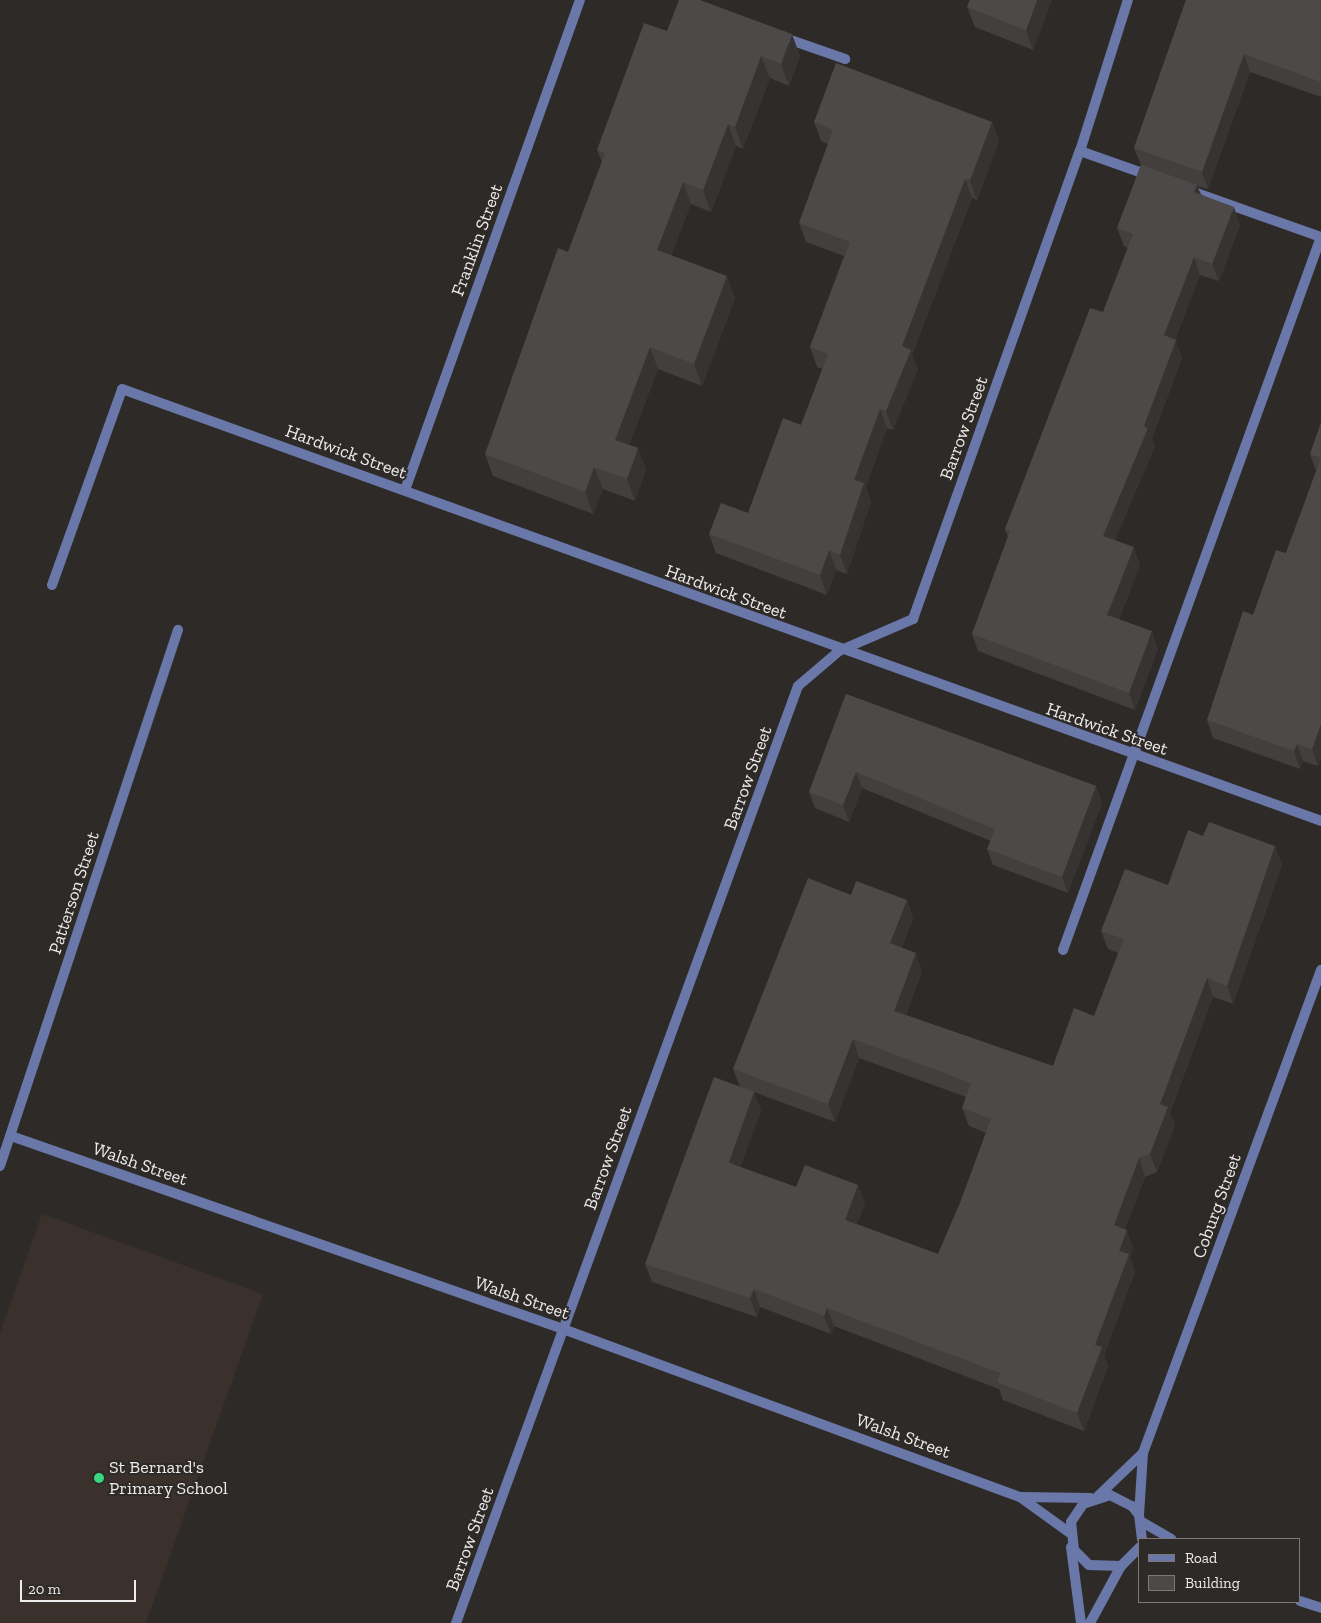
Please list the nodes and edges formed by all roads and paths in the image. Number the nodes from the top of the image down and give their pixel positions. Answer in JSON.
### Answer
{"nodes":[{"id":1,"x":580,"y":0,"type":"edge"},
{"id":2,"x":1128,"y":0,"type":"edge"},
{"id":3,"x":770,"y":32,"type":"edge"},
{"id":4,"x":845,"y":58,"type":"dead end"},
{"id":5,"x":1080,"y":151,"type":"junction"},
{"id":6,"x":1161,"y":180,"type":"edge"},
{"id":7,"x":1180,"y":187,"type":"edge"},
{"id":8,"x":1321,"y":237,"type":"edge"},
{"id":9,"x":405,"y":490,"type":"junction"},
{"id":10,"x":52,"y":585,"type":"dead end"},
{"id":11,"x":178,"y":630,"type":"dead end"},
{"id":12,"x":839,"y":651,"type":"junction"},
{"id":13,"x":1133,"y":755,"type":"junction"},
{"id":14,"x":1321,"y":821,"type":"edge"},
{"id":15,"x":1063,"y":950,"type":"dead end"},
{"id":16,"x":1321,"y":970,"type":"edge"},
{"id":17,"x":11,"y":1136,"type":"junction"},
{"id":18,"x":0,"y":1166,"type":"edge"},
{"id":19,"x":562,"y":1329,"type":"junction"},
{"id":20,"x":1143,"y":1453,"type":"junction"},
{"id":21,"x":1020,"y":1497,"type":"junction"},
{"id":22,"x":1095,"y":1497,"type":"junction"},
{"id":23,"x":1140,"y":1519,"type":"junction"},
{"id":24,"x":1070,"y":1536,"type":"junction"},
{"id":25,"x":1142,"y":1538,"type":"edge"},
{"id":26,"x":1169,"y":1538,"type":"edge"},
{"id":27,"x":1138,"y":1549,"type":"edge"},
{"id":28,"x":1138,"y":1564,"type":"edge"},
{"id":29,"x":1123,"y":1565,"type":"junction"},
{"id":30,"x":1301,"y":1600,"type":"edge"},
{"id":31,"x":1321,"y":1608,"type":"edge"},
{"id":32,"x":456,"y":1623,"type":"edge"},
{"id":33,"x":1081,"y":1623,"type":"edge"},
{"id":34,"x":1090,"y":1623,"type":"edge"}],
"edges":[{"from":1,"to":9,"type":"street","name":"Franklin Street"},
{"from":2,"to":5,"type":"street","name":"Barrow Street"},
{"from":3,"to":4,"type":"street"},
{"from":5,"to":6,"type":"street"},
{"from":5,"to":12,"type":"street","name":"Barrow Street"},
{"from":7,"to":8,"type":"street"},
{"from":8,"to":13,"type":"street"},
{"from":9,"to":10,"type":"street","name":"Hardwick Street"},
{"from":9,"to":12,"type":"street","name":"Hardwick Street"},
{"from":11,"to":17,"type":"street","name":"Patterson Street"},
{"from":12,"to":13,"type":"street","name":"Hardwick Street"},
{"from":12,"to":19,"type":"street","name":"Barrow Street"},
{"from":13,"to":14,"type":"street","name":"Hardwick Street"},
{"from":13,"to":15,"type":"street"},
{"from":16,"to":20,"type":"street","name":"Coburg Street"},
{"from":17,"to":18,"type":"street","name":"Patterson Street"},
{"from":17,"to":19,"type":"street","name":"Walsh Street"},
{"from":19,"to":21,"type":"street","name":"Walsh Street"},
{"from":19,"to":32,"type":"street","name":"Barrow Street"},
{"from":20,"to":22,"type":"street","name":"Coburg Street"},
{"from":20,"to":23,"type":"street","name":"Coburg Street"},
{"from":21,"to":22,"type":"street","name":"Walsh Street"},
{"from":21,"to":24,"type":"street","name":"Walsh Street"},
{"from":22,"to":23,"type":"street","name":"Walsh Street"},
{"from":22,"to":24,"type":"street","name":"Coburg Street"},
{"from":23,"to":25,"type":"street","name":"Coburg Street"},
{"from":23,"to":26,"type":"street"},
{"from":24,"to":29,"type":"street","name":"Walsh Street"},
{"from":24,"to":33,"type":"street"},
{"from":27,"to":29,"type":"street"},
{"from":28,"to":29,"type":"street"},
{"from":29,"to":34,"type":"street"},
{"from":30,"to":31,"type":"street"}]}
